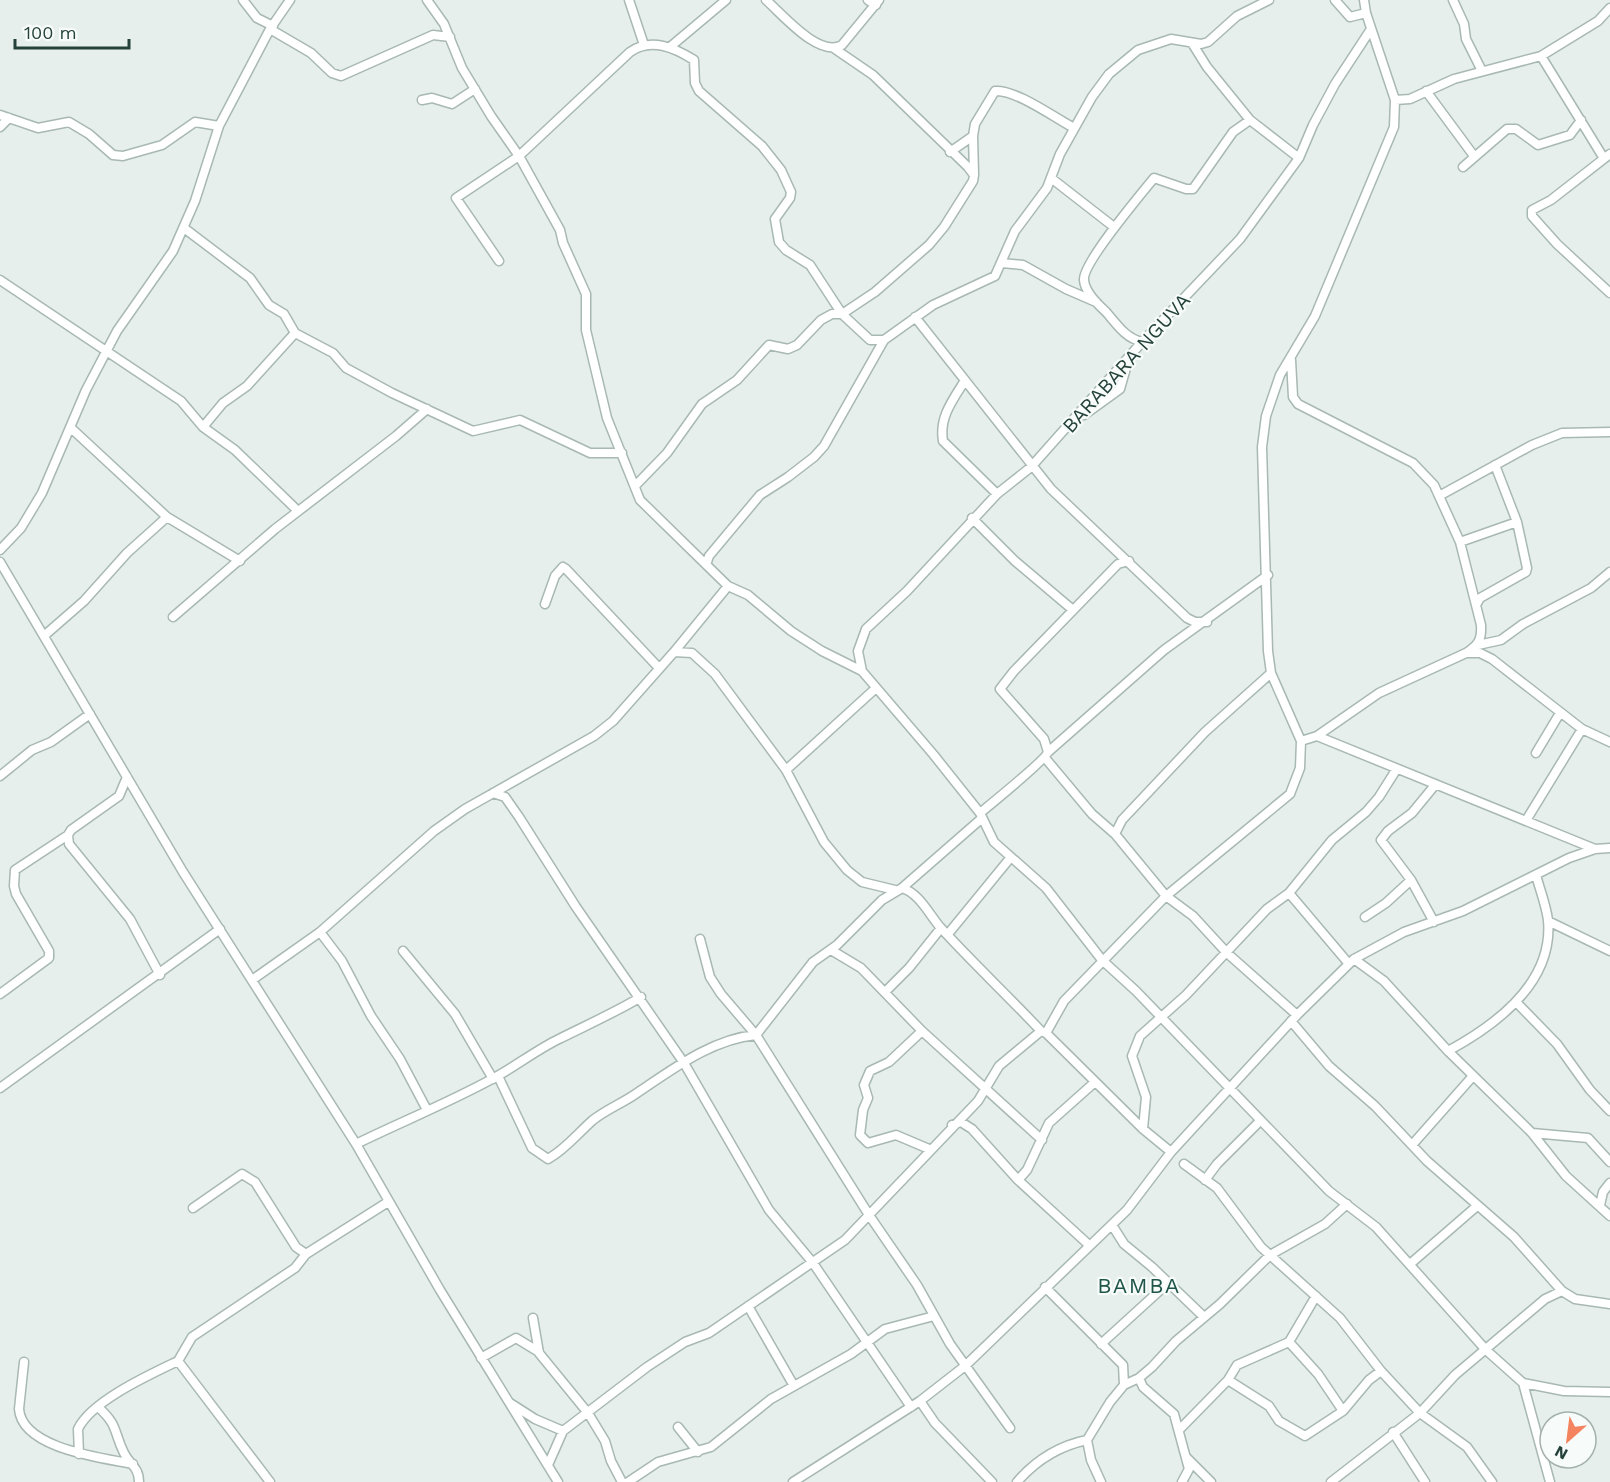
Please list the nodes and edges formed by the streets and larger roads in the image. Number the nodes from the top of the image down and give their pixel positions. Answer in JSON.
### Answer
{"nodes":[{"id":1,"x":243,"y":0,"type":"edge"},
{"id":2,"x":290,"y":0,"type":"edge"},
{"id":3,"x":428,"y":0,"type":"edge"},
{"id":4,"x":629,"y":0,"type":"edge"},
{"id":5,"x":726,"y":0,"type":"edge"},
{"id":6,"x":766,"y":0,"type":"edge"},
{"id":7,"x":1269,"y":0,"type":"edge"},
{"id":8,"x":1335,"y":0,"type":"edge"},
{"id":9,"x":1364,"y":0,"type":"edge"},
{"id":10,"x":1453,"y":0,"type":"edge"},
{"id":11,"x":874,"y":2,"type":"edge"},
{"id":12,"x":1610,"y":8,"type":"edge"},
{"id":13,"x":1366,"y":13,"type":"junction"},
{"id":14,"x":271,"y":28,"type":"junction"},
{"id":15,"x":1371,"y":29,"type":"junction"},
{"id":16,"x":450,"y":37,"type":"junction"},
{"id":17,"x":1192,"y":43,"type":"junction"},
{"id":18,"x":644,"y":45,"type":"junction"},
{"id":19,"x":670,"y":47,"type":"junction"},
{"id":20,"x":835,"y":49,"type":"junction"},
{"id":21,"x":1541,"y":56,"type":"junction"},
{"id":22,"x":1482,"y":71,"type":"junction"},
{"id":23,"x":475,"y":89,"type":"junction"},
{"id":24,"x":1426,"y":91,"type":"junction"},
{"id":25,"x":1410,"y":99,"type":"junction"},
{"id":26,"x":422,"y":100,"type":"dead end"},
{"id":27,"x":1395,"y":100,"type":"junction"},
{"id":28,"x":4,"y":117,"type":"edge"},
{"id":29,"x":1395,"y":119,"type":"junction"},
{"id":30,"x":1250,"y":120,"type":"junction"},
{"id":31,"x":1581,"y":120,"type":"junction"},
{"id":32,"x":219,"y":126,"type":"junction"},
{"id":33,"x":0,"y":127,"type":"edge"},
{"id":34,"x":1074,"y":128,"type":"junction"},
{"id":35,"x":973,"y":136,"type":"junction"},
{"id":36,"x":950,"y":152,"type":"junction"},
{"id":37,"x":519,"y":156,"type":"junction"},
{"id":38,"x":1474,"y":156,"type":"junction"},
{"id":39,"x":1606,"y":156,"type":"edge"},
{"id":40,"x":1299,"y":158,"type":"junction"},
{"id":41,"x":1463,"y":167,"type":"dead end"},
{"id":42,"x":974,"y":175,"type":"junction"},
{"id":43,"x":1051,"y":178,"type":"junction"},
{"id":44,"x":1114,"y":227,"type":"junction"},
{"id":45,"x":184,"y":228,"type":"junction"},
{"id":46,"x":500,"y":261,"type":"dead end"},
{"id":47,"x":1001,"y":263,"type":"junction"},
{"id":48,"x":0,"y":280,"type":"edge"},
{"id":49,"x":1610,"y":293,"type":"edge"},
{"id":50,"x":1098,"y":303,"type":"junction"},
{"id":51,"x":842,"y":314,"type":"junction"},
{"id":52,"x":915,"y":317,"type":"junction"},
{"id":53,"x":295,"y":333,"type":"junction"},
{"id":54,"x":884,"y":340,"type":"junction"},
{"id":55,"x":1142,"y":342,"type":"junction"},
{"id":56,"x":106,"y":352,"type":"junction"},
{"id":57,"x":1128,"y":358,"type":"junction"},
{"id":58,"x":1292,"y":359,"type":"junction"},
{"id":59,"x":964,"y":382,"type":"junction"},
{"id":60,"x":427,"y":409,"type":"junction"},
{"id":61,"x":1076,"y":420,"type":"junction"},
{"id":62,"x":203,"y":427,"type":"junction"},
{"id":63,"x":71,"y":428,"type":"junction"},
{"id":64,"x":1610,"y":432,"type":"edge"},
{"id":65,"x":622,"y":453,"type":"junction"},
{"id":66,"x":1495,"y":465,"type":"junction"},
{"id":67,"x":1031,"y":467,"type":"junction"},
{"id":68,"x":634,"y":486,"type":"junction"},
{"id":69,"x":997,"y":494,"type":"junction"},
{"id":70,"x":1439,"y":496,"type":"junction"},
{"id":71,"x":298,"y":511,"type":"junction"},
{"id":72,"x":167,"y":517,"type":"junction"},
{"id":73,"x":972,"y":518,"type":"junction"},
{"id":74,"x":1517,"y":522,"type":"junction"},
{"id":75,"x":1460,"y":542,"type":"junction"},
{"id":76,"x":0,"y":550,"type":"edge"},
{"id":77,"x":1121,"y":553,"type":"junction"},
{"id":78,"x":240,"y":561,"type":"junction"},
{"id":79,"x":1129,"y":561,"type":"junction"},
{"id":80,"x":0,"y":562,"type":"edge"},
{"id":81,"x":707,"y":562,"type":"junction"},
{"id":82,"x":1118,"y":564,"type":"junction"},
{"id":83,"x":1610,"y":572,"type":"edge"},
{"id":84,"x":1268,"y":575,"type":"junction"},
{"id":85,"x":728,"y":586,"type":"junction"},
{"id":86,"x":545,"y":604,"type":"dead end"},
{"id":87,"x":1476,"y":605,"type":"junction"},
{"id":88,"x":1074,"y":610,"type":"junction"},
{"id":89,"x":173,"y":617,"type":"dead end"},
{"id":90,"x":1207,"y":622,"type":"junction"},
{"id":91,"x":45,"y":635,"type":"junction"},
{"id":92,"x":1482,"y":644,"type":"junction"},
{"id":93,"x":674,"y":652,"type":"junction"},
{"id":94,"x":1466,"y":653,"type":"junction"},
{"id":95,"x":1492,"y":659,"type":"junction"},
{"id":96,"x":659,"y":668,"type":"junction"},
{"id":97,"x":862,"y":671,"type":"junction"},
{"id":98,"x":1271,"y":673,"type":"junction"},
{"id":99,"x":876,"y":688,"type":"junction"},
{"id":100,"x":1560,"y":713,"type":"junction"},
{"id":101,"x":90,"y":714,"type":"junction"},
{"id":102,"x":1582,"y":729,"type":"junction"},
{"id":103,"x":1317,"y":736,"type":"junction"},
{"id":104,"x":1301,"y":741,"type":"junction"},
{"id":105,"x":1610,"y":742,"type":"edge"},
{"id":106,"x":1536,"y":753,"type":"dead end"},
{"id":107,"x":1047,"y":756,"type":"junction"},
{"id":108,"x":786,"y":770,"type":"junction"},
{"id":109,"x":1396,"y":770,"type":"junction"},
{"id":110,"x":0,"y":776,"type":"edge"},
{"id":111,"x":127,"y":777,"type":"junction"},
{"id":112,"x":1435,"y":785,"type":"junction"},
{"id":113,"x":502,"y":788,"type":"junction"},
{"id":114,"x":122,"y":792,"type":"junction"},
{"id":115,"x":138,"y":793,"type":"junction"},
{"id":116,"x":493,"y":793,"type":"junction"},
{"id":117,"x":505,"y":797,"type":"junction"},
{"id":118,"x":980,"y":816,"type":"junction"},
{"id":119,"x":1527,"y":819,"type":"junction"},
{"id":120,"x":1115,"y":834,"type":"junction"},
{"id":121,"x":68,"y":835,"type":"junction"},
{"id":122,"x":1610,"y":848,"type":"edge"},
{"id":123,"x":1595,"y":849,"type":"junction"},
{"id":124,"x":1011,"y":857,"type":"junction"},
{"id":125,"x":1536,"y":875,"type":"junction"},
{"id":126,"x":1411,"y":880,"type":"junction"},
{"id":127,"x":898,"y":889,"type":"junction"},
{"id":128,"x":1289,"y":893,"type":"junction"},
{"id":129,"x":1166,"y":896,"type":"junction"},
{"id":130,"x":1365,"y":917,"type":"dead end"},
{"id":131,"x":1548,"y":921,"type":"junction"},
{"id":132,"x":1434,"y":922,"type":"junction"},
{"id":133,"x":220,"y":929,"type":"junction"},
{"id":134,"x":945,"y":931,"type":"junction"},
{"id":135,"x":320,"y":932,"type":"junction"},
{"id":136,"x":700,"y":939,"type":"dead end"},
{"id":137,"x":831,"y":950,"type":"junction"},
{"id":138,"x":403,"y":951,"type":"dead end"},
{"id":139,"x":1610,"y":951,"type":"edge"},
{"id":140,"x":1227,"y":953,"type":"junction"},
{"id":141,"x":1102,"y":960,"type":"junction"},
{"id":142,"x":1352,"y":961,"type":"junction"},
{"id":143,"x":160,"y":975,"type":"junction"},
{"id":144,"x":252,"y":980,"type":"junction"},
{"id":145,"x":885,"y":992,"type":"junction"},
{"id":146,"x":0,"y":994,"type":"edge"},
{"id":147,"x":641,"y":997,"type":"junction"},
{"id":148,"x":1517,"y":1003,"type":"junction"},
{"id":149,"x":1162,"y":1018,"type":"junction"},
{"id":150,"x":1294,"y":1018,"type":"junction"},
{"id":151,"x":922,"y":1031,"type":"junction"},
{"id":152,"x":1043,"y":1032,"type":"junction"},
{"id":153,"x":756,"y":1035,"type":"junction"},
{"id":154,"x":1448,"y":1051,"type":"junction"},
{"id":155,"x":684,"y":1063,"type":"junction"},
{"id":156,"x":1473,"y":1077,"type":"junction"},
{"id":157,"x":496,"y":1078,"type":"junction"},
{"id":158,"x":1095,"y":1082,"type":"junction"},
{"id":159,"x":0,"y":1088,"type":"edge"},
{"id":160,"x":983,"y":1089,"type":"junction"},
{"id":161,"x":1229,"y":1090,"type":"junction"},
{"id":162,"x":427,"y":1110,"type":"junction"},
{"id":163,"x":1610,"y":1111,"type":"edge"},
{"id":164,"x":1260,"y":1121,"type":"junction"},
{"id":165,"x":951,"y":1126,"type":"junction"},
{"id":166,"x":1143,"y":1129,"type":"junction"},
{"id":167,"x":1532,"y":1133,"type":"junction"},
{"id":168,"x":1042,"y":1140,"type":"junction"},
{"id":169,"x":356,"y":1144,"type":"junction"},
{"id":170,"x":1412,"y":1145,"type":"junction"},
{"id":171,"x":929,"y":1149,"type":"junction"},
{"id":172,"x":1171,"y":1152,"type":"junction"},
{"id":173,"x":1610,"y":1162,"type":"edge"},
{"id":174,"x":1184,"y":1164,"type":"dead end"},
{"id":175,"x":1205,"y":1179,"type":"junction"},
{"id":176,"x":1018,"y":1180,"type":"junction"},
{"id":177,"x":1610,"y":1183,"type":"edge"},
{"id":178,"x":388,"y":1202,"type":"junction"},
{"id":179,"x":1347,"y":1204,"type":"junction"},
{"id":180,"x":1600,"y":1205,"type":"junction"},
{"id":181,"x":1477,"y":1206,"type":"junction"},
{"id":182,"x":193,"y":1208,"type":"dead end"},
{"id":183,"x":869,"y":1215,"type":"junction"},
{"id":184,"x":1610,"y":1216,"type":"edge"},
{"id":185,"x":1112,"y":1224,"type":"junction"},
{"id":186,"x":1089,"y":1245,"type":"junction"},
{"id":187,"x":306,"y":1254,"type":"junction"},
{"id":188,"x":1270,"y":1255,"type":"junction"},
{"id":189,"x":813,"y":1263,"type":"junction"},
{"id":190,"x":1410,"y":1264,"type":"junction"},
{"id":191,"x":1168,"y":1282,"type":"junction"},
{"id":192,"x":1045,"y":1287,"type":"junction"},
{"id":193,"x":1562,"y":1291,"type":"junction"},
{"id":194,"x":1316,"y":1296,"type":"junction"},
{"id":195,"x":1610,"y":1305,"type":"edge"},
{"id":196,"x":748,"y":1306,"type":"junction"},
{"id":197,"x":934,"y":1316,"type":"junction"},
{"id":198,"x":1204,"y":1317,"type":"junction"},
{"id":199,"x":533,"y":1318,"type":"dead end"},
{"id":200,"x":1289,"y":1342,"type":"junction"},
{"id":201,"x":866,"y":1344,"type":"junction"},
{"id":202,"x":1101,"y":1344,"type":"junction"},
{"id":203,"x":1486,"y":1350,"type":"junction"},
{"id":204,"x":539,"y":1353,"type":"junction"},
{"id":205,"x":481,"y":1358,"type":"junction"},
{"id":206,"x":178,"y":1361,"type":"junction"},
{"id":207,"x":24,"y":1362,"type":"dead end"},
{"id":208,"x":966,"y":1366,"type":"junction"},
{"id":209,"x":1381,"y":1371,"type":"junction"},
{"id":210,"x":1139,"y":1378,"type":"junction"},
{"id":211,"x":1228,"y":1380,"type":"junction"},
{"id":212,"x":1523,"y":1383,"type":"junction"},
{"id":213,"x":1124,"y":1385,"type":"junction"},
{"id":214,"x":794,"y":1386,"type":"junction"},
{"id":215,"x":1610,"y":1392,"type":"edge"},
{"id":216,"x":507,"y":1401,"type":"junction"},
{"id":217,"x":920,"y":1401,"type":"junction"},
{"id":218,"x":99,"y":1407,"type":"junction"},
{"id":219,"x":911,"y":1407,"type":"junction"},
{"id":220,"x":1343,"y":1411,"type":"junction"},
{"id":221,"x":588,"y":1413,"type":"junction"},
{"id":222,"x":1420,"y":1413,"type":"junction"},
{"id":223,"x":678,"y":1427,"type":"dead end"},
{"id":224,"x":1010,"y":1428,"type":"dead end"},
{"id":225,"x":1180,"y":1429,"type":"junction"},
{"id":226,"x":563,"y":1431,"type":"junction"},
{"id":227,"x":1393,"y":1432,"type":"junction"},
{"id":228,"x":1087,"y":1440,"type":"junction"},
{"id":229,"x":698,"y":1452,"type":"junction"},
{"id":230,"x":79,"y":1454,"type":"junction"},
{"id":231,"x":1185,"y":1456,"type":"junction"},
{"id":232,"x":133,"y":1464,"type":"junction"},
{"id":233,"x":548,"y":1465,"type":"junction"},
{"id":234,"x":555,"y":1479,"type":"edge"},
{"id":235,"x":139,"y":1482,"type":"edge"},
{"id":236,"x":270,"y":1482,"type":"edge"},
{"id":237,"x":544,"y":1482,"type":"edge"},
{"id":238,"x":622,"y":1482,"type":"edge"},
{"id":239,"x":628,"y":1482,"type":"edge"},
{"id":240,"x":794,"y":1482,"type":"edge"},
{"id":241,"x":992,"y":1482,"type":"edge"},
{"id":242,"x":1017,"y":1482,"type":"edge"},
{"id":243,"x":1101,"y":1482,"type":"edge"},
{"id":244,"x":1182,"y":1482,"type":"edge"},
{"id":245,"x":1211,"y":1482,"type":"edge"},
{"id":246,"x":1331,"y":1482,"type":"edge"},
{"id":247,"x":1425,"y":1482,"type":"edge"},
{"id":248,"x":1492,"y":1482,"type":"edge"},
{"id":249,"x":1550,"y":1482,"type":"edge"}],
"edges":[{"from":1,"to":14,"type":"street"},
{"from":2,"to":14,"type":"street"},
{"from":3,"to":16,"type":"street"},
{"from":4,"to":18,"type":"street"},
{"from":5,"to":19,"type":"street"},
{"from":6,"to":20,"type":"street"},
{"from":7,"to":17,"type":"street"},
{"from":8,"to":13,"type":"street"},
{"from":9,"to":13,"type":"street"},
{"from":10,"to":22,"type":"street"},
{"from":11,"to":20,"type":"street"},
{"from":12,"to":21,"type":"street"},
{"from":13,"to":15,"type":"street"},
{"from":14,"to":16,"type":"street"},
{"from":14,"to":32,"type":"street"},
{"from":15,"to":27,"type":"street"},
{"from":15,"to":40,"type":"street","name":"BARABARA NGUVA"},
{"from":16,"to":23,"type":"street"},
{"from":17,"to":30,"type":"street"},
{"from":17,"to":34,"type":"street"},
{"from":18,"to":19,"type":"street"},
{"from":18,"to":37,"type":"street"},
{"from":19,"to":51,"type":"street"},
{"from":20,"to":36,"type":"street"},
{"from":21,"to":22,"type":"street"},
{"from":21,"to":31,"type":"street"},
{"from":22,"to":24,"type":"street"},
{"from":23,"to":26,"type":"street"},
{"from":23,"to":37,"type":"street"},
{"from":24,"to":25,"type":"street"},
{"from":24,"to":38,"type":"street"},
{"from":25,"to":27,"type":"street"},
{"from":25,"to":29,"type":"street"},
{"from":27,"to":29,"type":"street"},
{"from":28,"to":32,"type":"street"},
{"from":28,"to":33,"type":"street"},
{"from":29,"to":58,"type":"street"},
{"from":30,"to":40,"type":"street"},
{"from":30,"to":44,"type":"street"},
{"from":31,"to":38,"type":"street"},
{"from":31,"to":39,"type":"street"},
{"from":32,"to":45,"type":"street"},
{"from":34,"to":35,"type":"street"},
{"from":34,"to":43,"type":"street"},
{"from":35,"to":36,"type":"street"},
{"from":35,"to":42,"type":"street"},
{"from":36,"to":42,"type":"street"},
{"from":37,"to":46,"type":"street"},
{"from":37,"to":65,"type":"street"},
{"from":38,"to":41,"type":"street"},
{"from":39,"to":49,"type":"street"},
{"from":40,"to":55,"type":"street","name":"BARABARA NGUVA"},
{"from":42,"to":51,"type":"street"},
{"from":43,"to":44,"type":"street"},
{"from":43,"to":47,"type":"street"},
{"from":44,"to":50,"type":"street"},
{"from":45,"to":53,"type":"street"},
{"from":45,"to":56,"type":"street"},
{"from":47,"to":50,"type":"street"},
{"from":47,"to":52,"type":"street"},
{"from":48,"to":56,"type":"street"},
{"from":50,"to":55,"type":"street"},
{"from":51,"to":54,"type":"street"},
{"from":51,"to":68,"type":"street"},
{"from":52,"to":54,"type":"street"},
{"from":52,"to":59,"type":"street"},
{"from":53,"to":60,"type":"street"},
{"from":53,"to":62,"type":"street"},
{"from":54,"to":81,"type":"street"},
{"from":55,"to":57,"type":"street","name":"BARABARA NGUVA"},
{"from":56,"to":62,"type":"street"},
{"from":56,"to":63,"type":"street"},
{"from":57,"to":61,"type":"street","name":"BARABARA NGUVA"},
{"from":57,"to":61,"type":"street"},
{"from":58,"to":70,"type":"street"},
{"from":58,"to":84,"type":"street"},
{"from":59,"to":67,"type":"street"},
{"from":59,"to":69,"type":"street"},
{"from":60,"to":65,"type":"street"},
{"from":60,"to":71,"type":"street"},
{"from":61,"to":67,"type":"street","name":"BARABARA NGUVA"},
{"from":62,"to":71,"type":"street"},
{"from":63,"to":72,"type":"street"},
{"from":63,"to":76,"type":"street"},
{"from":64,"to":66,"type":"street"},
{"from":65,"to":68,"type":"street"},
{"from":66,"to":70,"type":"street"},
{"from":66,"to":74,"type":"street"},
{"from":67,"to":69,"type":"street","name":"BARABARA NGUVA"},
{"from":67,"to":77,"type":"street"},
{"from":68,"to":81,"type":"street"},
{"from":69,"to":73,"type":"street","name":"BARABARA NGUVA"},
{"from":70,"to":75,"type":"street"},
{"from":71,"to":78,"type":"street"},
{"from":72,"to":78,"type":"street"},
{"from":72,"to":91,"type":"street"},
{"from":73,"to":88,"type":"street"},
{"from":73,"to":97,"type":"street","name":"BARABARA NGUVA"},
{"from":74,"to":75,"type":"street"},
{"from":74,"to":87,"type":"street"},
{"from":75,"to":87,"type":"street"},
{"from":77,"to":79,"type":"street"},
{"from":77,"to":82,"type":"street"},
{"from":78,"to":89,"type":"street"},
{"from":79,"to":82,"type":"street"},
{"from":79,"to":90,"type":"street"},
{"from":80,"to":91,"type":"street"},
{"from":81,"to":85,"type":"street"},
{"from":82,"to":88,"type":"street"},
{"from":83,"to":92,"type":"street"},
{"from":84,"to":90,"type":"street"},
{"from":84,"to":98,"type":"street"},
{"from":85,"to":93,"type":"street"},
{"from":85,"to":97,"type":"street"},
{"from":86,"to":96,"type":"street"},
{"from":87,"to":92,"type":"street"},
{"from":88,"to":107,"type":"street"},
{"from":90,"to":107,"type":"street"},
{"from":91,"to":101,"type":"street"},
{"from":92,"to":94,"type":"street"},
{"from":92,"to":95,"type":"street"},
{"from":93,"to":96,"type":"street"},
{"from":93,"to":108,"type":"street"},
{"from":94,"to":95,"type":"street"},
{"from":94,"to":103,"type":"street"},
{"from":95,"to":100,"type":"street"},
{"from":96,"to":113,"type":"street"},
{"from":97,"to":99,"type":"street"},
{"from":98,"to":104,"type":"street"},
{"from":98,"to":120,"type":"street"},
{"from":99,"to":108,"type":"street"},
{"from":99,"to":118,"type":"street"},
{"from":100,"to":102,"type":"street"},
{"from":100,"to":106,"type":"street"},
{"from":101,"to":110,"type":"street"},
{"from":101,"to":111,"type":"street"},
{"from":102,"to":105,"type":"street"},
{"from":102,"to":119,"type":"street"},
{"from":103,"to":104,"type":"street"},
{"from":103,"to":109,"type":"street"},
{"from":104,"to":129,"type":"street"},
{"from":107,"to":118,"type":"street"},
{"from":107,"to":120,"type":"street"},
{"from":108,"to":127,"type":"street"},
{"from":109,"to":112,"type":"street"},
{"from":109,"to":128,"type":"street"},
{"from":111,"to":114,"type":"street"},
{"from":111,"to":115,"type":"street"},
{"from":112,"to":119,"type":"street"},
{"from":112,"to":126,"type":"street"},
{"from":113,"to":116,"type":"street"},
{"from":113,"to":117,"type":"street"},
{"from":114,"to":115,"type":"street"},
{"from":114,"to":121,"type":"street"},
{"from":115,"to":133,"type":"street"},
{"from":116,"to":117,"type":"street"},
{"from":116,"to":135,"type":"street"},
{"from":117,"to":147,"type":"street"},
{"from":118,"to":124,"type":"street"},
{"from":118,"to":127,"type":"street"},
{"from":119,"to":123,"type":"street"},
{"from":120,"to":129,"type":"street"},
{"from":121,"to":143,"type":"street"},
{"from":121,"to":146,"type":"street"},
{"from":122,"to":123,"type":"street"},
{"from":123,"to":125,"type":"street"},
{"from":124,"to":134,"type":"street"},
{"from":124,"to":141,"type":"street"},
{"from":125,"to":131,"type":"street"},
{"from":125,"to":132,"type":"street"},
{"from":126,"to":130,"type":"street"},
{"from":126,"to":132,"type":"street"},
{"from":127,"to":134,"type":"street"},
{"from":127,"to":137,"type":"street"},
{"from":128,"to":140,"type":"street"},
{"from":128,"to":142,"type":"street"},
{"from":129,"to":140,"type":"street"},
{"from":129,"to":141,"type":"street"},
{"from":131,"to":139,"type":"street"},
{"from":131,"to":148,"type":"street"},
{"from":132,"to":142,"type":"street"},
{"from":133,"to":143,"type":"street"},
{"from":133,"to":144,"type":"street"},
{"from":134,"to":145,"type":"street"},
{"from":134,"to":152,"type":"street"},
{"from":135,"to":144,"type":"street"},
{"from":135,"to":162,"type":"street"},
{"from":136,"to":153,"type":"street"},
{"from":137,"to":145,"type":"street"},
{"from":137,"to":153,"type":"street"},
{"from":138,"to":157,"type":"street"},
{"from":140,"to":149,"type":"street"},
{"from":140,"to":150,"type":"street"},
{"from":141,"to":149,"type":"street"},
{"from":141,"to":152,"type":"street"},
{"from":142,"to":150,"type":"street"},
{"from":142,"to":154,"type":"street"},
{"from":143,"to":159,"type":"street"},
{"from":144,"to":169,"type":"street"},
{"from":145,"to":151,"type":"street"},
{"from":147,"to":155,"type":"street"},
{"from":147,"to":157,"type":"street"},
{"from":148,"to":154,"type":"street"},
{"from":148,"to":163,"type":"street"},
{"from":149,"to":161,"type":"street"},
{"from":149,"to":166,"type":"street"},
{"from":150,"to":161,"type":"street"},
{"from":150,"to":170,"type":"street"},
{"from":151,"to":160,"type":"street"},
{"from":151,"to":171,"type":"street"},
{"from":152,"to":158,"type":"street"},
{"from":152,"to":160,"type":"street"},
{"from":153,"to":155,"type":"street"},
{"from":153,"to":183,"type":"street"},
{"from":154,"to":156,"type":"street"},
{"from":155,"to":157,"type":"street"},
{"from":155,"to":189,"type":"street"},
{"from":156,"to":167,"type":"street"},
{"from":156,"to":170,"type":"street"},
{"from":157,"to":162,"type":"street"},
{"from":158,"to":166,"type":"street"},
{"from":158,"to":168,"type":"street"},
{"from":160,"to":165,"type":"street"},
{"from":160,"to":168,"type":"street"},
{"from":161,"to":164,"type":"street"},
{"from":161,"to":172,"type":"street"},
{"from":162,"to":169,"type":"street"},
{"from":164,"to":175,"type":"street"},
{"from":164,"to":179,"type":"street"},
{"from":165,"to":171,"type":"street"},
{"from":165,"to":176,"type":"street"},
{"from":166,"to":172,"type":"street"},
{"from":167,"to":173,"type":"street"},
{"from":167,"to":180,"type":"street"},
{"from":168,"to":176,"type":"street"},
{"from":169,"to":178,"type":"street"},
{"from":170,"to":181,"type":"street"},
{"from":171,"to":183,"type":"street"},
{"from":172,"to":185,"type":"street"},
{"from":174,"to":175,"type":"street"},
{"from":175,"to":188,"type":"street"},
{"from":176,"to":186,"type":"street"},
{"from":177,"to":180,"type":"street"},
{"from":178,"to":187,"type":"street"},
{"from":178,"to":205,"type":"street"},
{"from":179,"to":188,"type":"street"},
{"from":179,"to":190,"type":"street"},
{"from":180,"to":184,"type":"street"},
{"from":181,"to":190,"type":"street"},
{"from":181,"to":193,"type":"street"},
{"from":182,"to":187,"type":"street"},
{"from":183,"to":189,"type":"street"},
{"from":183,"to":197,"type":"street"},
{"from":185,"to":186,"type":"street"},
{"from":185,"to":191,"type":"street"},
{"from":186,"to":192,"type":"street"},
{"from":187,"to":206,"type":"street"},
{"from":188,"to":194,"type":"street"},
{"from":188,"to":198,"type":"street"},
{"from":189,"to":196,"type":"street"},
{"from":189,"to":201,"type":"street"},
{"from":190,"to":203,"type":"street"},
{"from":191,"to":198,"type":"street"},
{"from":191,"to":202,"type":"street"},
{"from":192,"to":202,"type":"street"},
{"from":192,"to":208,"type":"street"},
{"from":193,"to":195,"type":"street"},
{"from":193,"to":203,"type":"street"},
{"from":194,"to":200,"type":"street"},
{"from":194,"to":209,"type":"street"},
{"from":196,"to":214,"type":"street"},
{"from":196,"to":221,"type":"street"},
{"from":197,"to":201,"type":"street"},
{"from":197,"to":208,"type":"street"},
{"from":198,"to":210,"type":"street"},
{"from":199,"to":204,"type":"street"},
{"from":200,"to":211,"type":"street"},
{"from":200,"to":220,"type":"street"},
{"from":201,"to":214,"type":"street"},
{"from":201,"to":219,"type":"street"},
{"from":202,"to":213,"type":"street"},
{"from":203,"to":212,"type":"street"},
{"from":203,"to":222,"type":"street"},
{"from":204,"to":205,"type":"street"},
{"from":204,"to":221,"type":"street"},
{"from":205,"to":216,"type":"street"},
{"from":206,"to":218,"type":"street"},
{"from":206,"to":236,"type":"street"},
{"from":207,"to":230,"type":"street"},
{"from":208,"to":217,"type":"street"},
{"from":208,"to":224,"type":"street"},
{"from":209,"to":220,"type":"street"},
{"from":209,"to":222,"type":"street"},
{"from":210,"to":213,"type":"street"},
{"from":210,"to":225,"type":"street"},
{"from":211,"to":220,"type":"street"},
{"from":211,"to":225,"type":"street"},
{"from":212,"to":215,"type":"street"},
{"from":212,"to":249,"type":"street"},
{"from":213,"to":228,"type":"street"},
{"from":214,"to":229,"type":"street"},
{"from":216,"to":226,"type":"street"},
{"from":216,"to":233,"type":"street"},
{"from":217,"to":219,"type":"street"},
{"from":217,"to":241,"type":"street"},
{"from":218,"to":230,"type":"street"},
{"from":218,"to":232,"type":"street"},
{"from":219,"to":240,"type":"street"},
{"from":221,"to":226,"type":"street"},
{"from":221,"to":238,"type":"street"},
{"from":222,"to":227,"type":"street"},
{"from":222,"to":248,"type":"street"},
{"from":223,"to":229,"type":"street"},
{"from":225,"to":231,"type":"street"},
{"from":226,"to":233,"type":"street"},
{"from":227,"to":246,"type":"street"},
{"from":227,"to":247,"type":"street"},
{"from":228,"to":242,"type":"street"},
{"from":228,"to":243,"type":"street"},
{"from":229,"to":239,"type":"street"},
{"from":230,"to":232,"type":"street"},
{"from":231,"to":244,"type":"street"},
{"from":231,"to":245,"type":"street"},
{"from":232,"to":235,"type":"street"},
{"from":233,"to":234,"type":"street"},
{"from":234,"to":237,"type":"street"}]}
